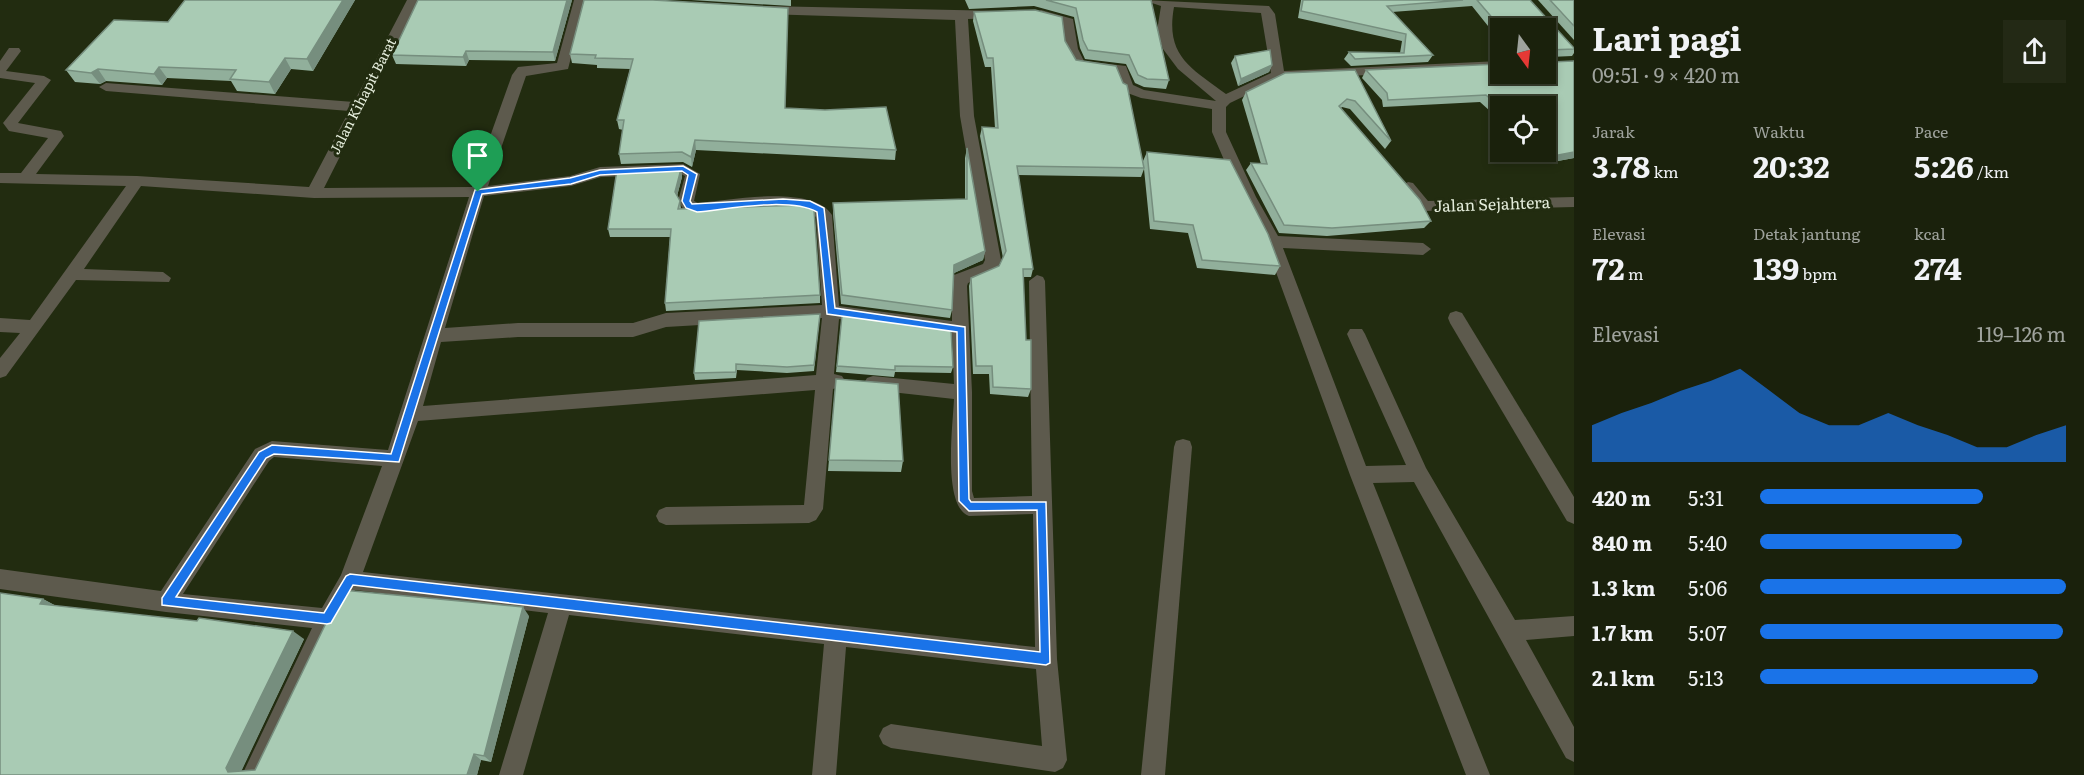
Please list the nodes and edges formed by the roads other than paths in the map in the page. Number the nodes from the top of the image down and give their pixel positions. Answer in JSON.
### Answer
{"nodes":[{"id":1,"x":413,"y":0,"type":"edge"},
{"id":2,"x":580,"y":0,"type":"edge"},
{"id":3,"x":587,"y":0,"type":"edge"},
{"id":4,"x":891,"y":0,"type":"edge"},
{"id":5,"x":1149,"y":0,"type":"edge"},
{"id":6,"x":598,"y":1,"type":"edge"},
{"id":7,"x":1168,"y":3,"type":"junction"},
{"id":8,"x":757,"y":10,"type":"edge"},
{"id":9,"x":1026,"y":10,"type":"edge"},
{"id":10,"x":890,"y":15,"type":"junction"},
{"id":11,"x":961,"y":16,"type":"junction"},
{"id":12,"x":14,"y":51,"type":"dead end"},
{"id":13,"x":1490,"y":65,"type":"edge"},
{"id":14,"x":0,"y":70,"type":"edge"},
{"id":15,"x":0,"y":75,"type":"edge"},
{"id":16,"x":1278,"y":75,"type":"junction"},
{"id":17,"x":106,"y":87,"type":"edge"},
{"id":18,"x":1222,"y":103,"type":"junction"},
{"id":19,"x":358,"y":106,"type":"junction"},
{"id":20,"x":1396,"y":173,"type":"edge"},
{"id":21,"x":0,"y":178,"type":"edge"},
{"id":22,"x":25,"y":178,"type":"junction"},
{"id":23,"x":137,"y":181,"type":"junction"},
{"id":24,"x":478,"y":192,"type":"junction"},
{"id":25,"x":314,"y":193,"type":"junction"},
{"id":26,"x":1574,"y":202,"type":"edge"},
{"id":27,"x":1273,"y":242,"type":"junction"},
{"id":28,"x":1423,"y":249,"type":"dead end"},
{"id":29,"x":70,"y":274,"type":"junction"},
{"id":30,"x":163,"y":278,"type":"dead end"},
{"id":31,"x":1037,"y":281,"type":"dead end"},
{"id":32,"x":831,"y":311,"type":"junction"},
{"id":33,"x":1456,"y":318,"type":"dead end"},
{"id":34,"x":0,"y":325,"type":"edge"},
{"id":35,"x":34,"y":327,"type":"junction"},
{"id":36,"x":962,"y":329,"type":"junction"},
{"id":37,"x":1356,"y":334,"type":"dead end"},
{"id":38,"x":435,"y":336,"type":"junction"},
{"id":39,"x":0,"y":371,"type":"edge"},
{"id":40,"x":825,"y":380,"type":"junction"},
{"id":41,"x":963,"y":392,"type":"junction"},
{"id":42,"x":411,"y":414,"type":"junction"},
{"id":43,"x":1183,"y":447,"type":"dead end"},
{"id":44,"x":395,"y":459,"type":"junction"},
{"id":45,"x":1419,"y":473,"type":"junction"},
{"id":46,"x":1360,"y":475,"type":"junction"},
{"id":47,"x":1042,"y":505,"type":"junction"},
{"id":48,"x":1574,"y":515,"type":"edge"},
{"id":49,"x":666,"y":516,"type":"dead end"},
{"id":50,"x":0,"y":579,"type":"edge"},
{"id":51,"x":350,"y":580,"type":"junction"},
{"id":52,"x":166,"y":602,"type":"junction"},
{"id":53,"x":561,"y":605,"type":"junction"},
{"id":54,"x":327,"y":619,"type":"junction"},
{"id":55,"x":1574,"y":626,"type":"edge"},
{"id":56,"x":1509,"y":630,"type":"junction"},
{"id":57,"x":836,"y":636,"type":"junction"},
{"id":58,"x":1046,"y":659,"type":"junction"},
{"id":59,"x":891,"y":736,"type":"dead end"},
{"id":60,"x":1574,"y":750,"type":"edge"},
{"id":61,"x":254,"y":775,"type":"edge"},
{"id":62,"x":511,"y":775,"type":"edge"},
{"id":63,"x":824,"y":775,"type":"edge"},
{"id":64,"x":1153,"y":775,"type":"edge"},
{"id":65,"x":1478,"y":775,"type":"edge"}],
"edges":[{"from":1,"to":19,"type":"street","name":"Jalan Kihapit Barat"},
{"from":2,"to":24,"type":"street"},
{"from":3,"to":6,"type":"street"},
{"from":4,"to":10,"type":"street"},
{"from":5,"to":7,"type":"street"},
{"from":7,"to":16,"type":"street"},
{"from":7,"to":18,"type":"street"},
{"from":8,"to":10,"type":"street"},
{"from":9,"to":11,"type":"street"},
{"from":9,"to":18,"type":"street"},
{"from":10,"to":11,"type":"street"},
{"from":11,"to":36,"type":"street"},
{"from":12,"to":14,"type":"street"},
{"from":13,"to":16,"type":"street"},
{"from":15,"to":22,"type":"street"},
{"from":16,"to":18,"type":"street"},
{"from":17,"to":19,"type":"street"},
{"from":18,"to":27,"type":"street"},
{"from":19,"to":25,"type":"street","name":"Jalan Kihapit Barat"},
{"from":20,"to":26,"type":"street","name":"Jalan Sejahtera"},
{"from":21,"to":22,"type":"street"},
{"from":22,"to":23,"type":"street"},
{"from":23,"to":25,"type":"street"},
{"from":23,"to":29,"type":"street"},
{"from":24,"to":25,"type":"street"},
{"from":24,"to":32,"type":"street"},
{"from":24,"to":38,"type":"street"},
{"from":27,"to":28,"type":"street"},
{"from":27,"to":46,"type":"street"},
{"from":29,"to":30,"type":"street"},
{"from":29,"to":35,"type":"street"},
{"from":31,"to":47,"type":"street"},
{"from":32,"to":36,"type":"street"},
{"from":32,"to":38,"type":"street"},
{"from":32,"to":40,"type":"street"},
{"from":33,"to":48,"type":"street"},
{"from":34,"to":35,"type":"street"},
{"from":35,"to":39,"type":"street"},
{"from":36,"to":41,"type":"street"},
{"from":37,"to":45,"type":"street"},
{"from":38,"to":42,"type":"street"},
{"from":40,"to":41,"type":"street"},
{"from":40,"to":42,"type":"street"},
{"from":40,"to":49,"type":"street"},
{"from":41,"to":47,"type":"street"},
{"from":42,"to":44,"type":"street"},
{"from":43,"to":64,"type":"street"},
{"from":44,"to":51,"type":"street"},
{"from":44,"to":52,"type":"street"},
{"from":45,"to":46,"type":"street"},
{"from":45,"to":56,"type":"street"},
{"from":46,"to":65,"type":"street"},
{"from":47,"to":58,"type":"street"},
{"from":50,"to":52,"type":"street"},
{"from":51,"to":53,"type":"street"},
{"from":51,"to":54,"type":"street"},
{"from":52,"to":54,"type":"street"},
{"from":53,"to":57,"type":"street"},
{"from":53,"to":62,"type":"street"},
{"from":54,"to":61,"type":"street"},
{"from":55,"to":56,"type":"street"},
{"from":56,"to":60,"type":"street"},
{"from":57,"to":58,"type":"street"},
{"from":57,"to":63,"type":"street"},
{"from":58,"to":59,"type":"street"}]}
